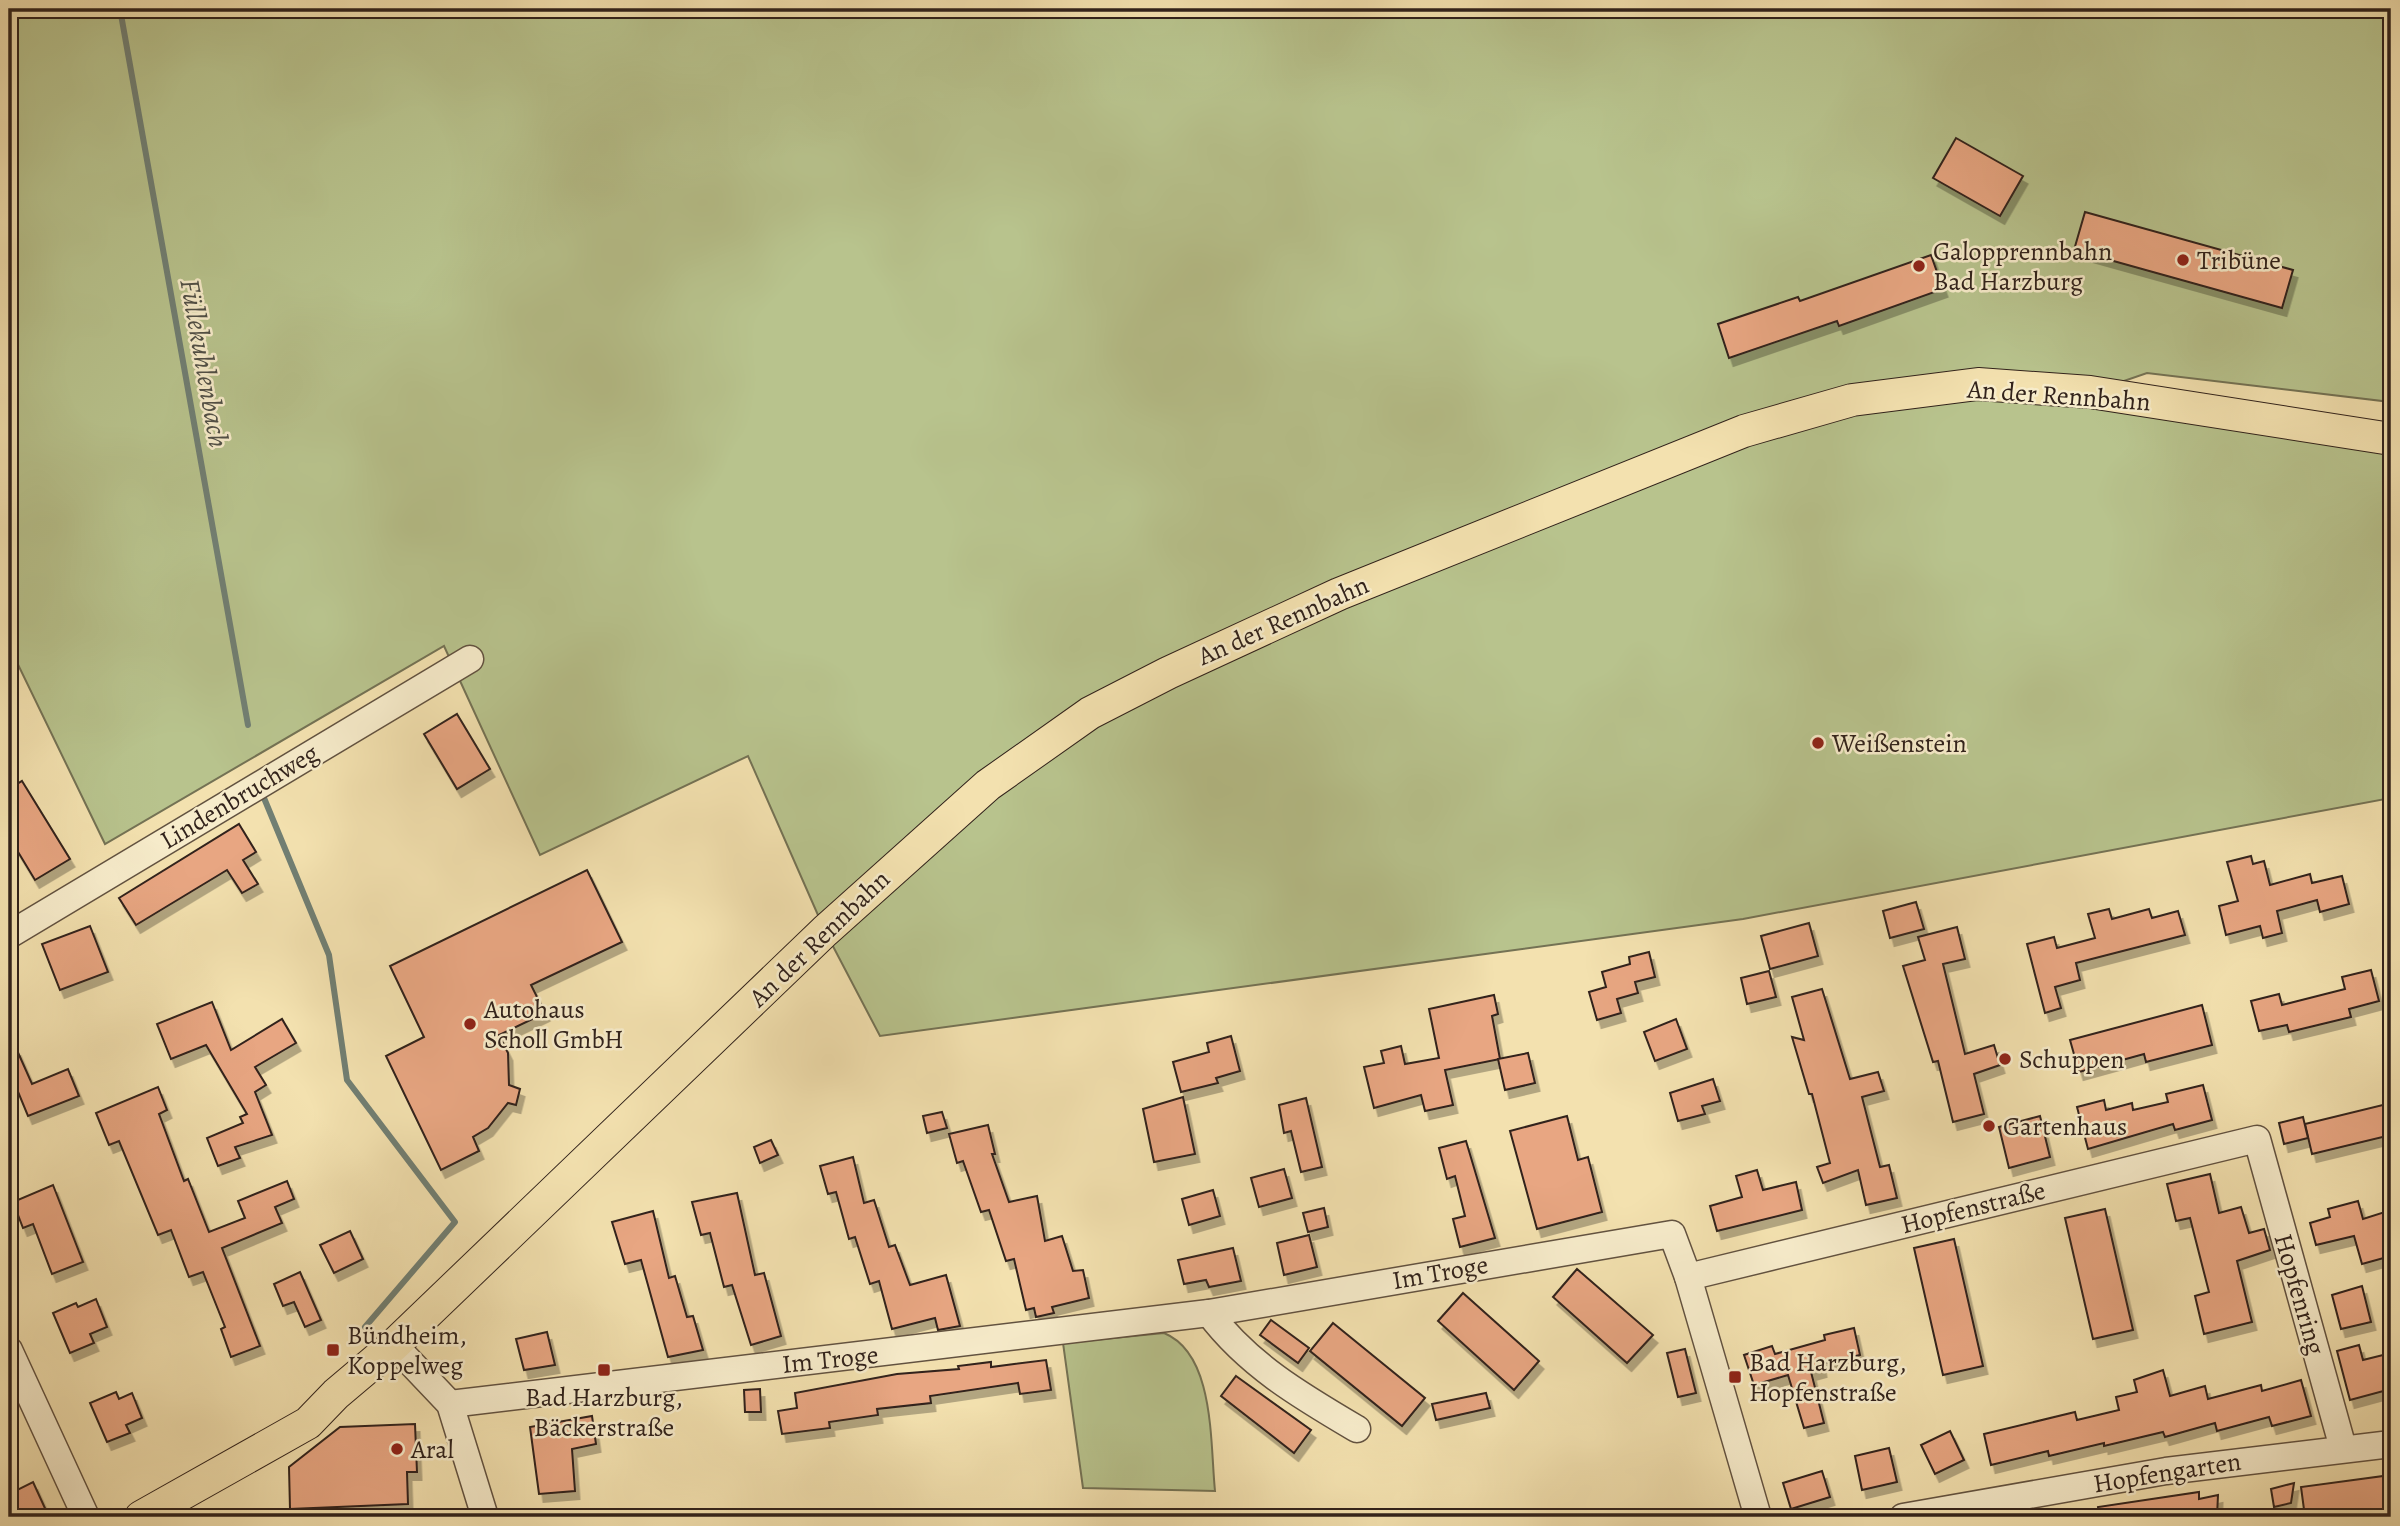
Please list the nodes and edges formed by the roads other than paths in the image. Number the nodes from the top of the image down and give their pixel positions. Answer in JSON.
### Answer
{"nodes":[{"id":1,"x":2391,"y":439,"type":"edge"},
{"id":2,"x":470,"y":659,"type":"dead end"},
{"id":3,"x":9,"y":935,"type":"edge"},
{"id":4,"x":2257,"y":1139,"type":"joint"},
{"id":5,"x":1688,"y":1277,"type":"junction"},
{"id":6,"x":1209,"y":1313,"type":"junction"},
{"id":7,"x":394,"y":1345,"type":"junction"},
{"id":8,"x":9,"y":1350,"type":"edge"},
{"id":9,"x":450,"y":1404,"type":"junction"},
{"id":10,"x":1357,"y":1429,"type":"dead end"},
{"id":11,"x":2391,"y":1444,"type":"edge"},
{"id":12,"x":2343,"y":1448,"type":"junction"},
{"id":13,"x":86,"y":1517,"type":"edge"},
{"id":14,"x":141,"y":1517,"type":"edge"},
{"id":15,"x":485,"y":1517,"type":"edge"},
{"id":16,"x":1758,"y":1517,"type":"edge"},
{"id":17,"x":1903,"y":1517,"type":"edge"}],
"edges":[{"from":1,"to":7,"type":"main road","name":"An der Rennbahn"},
{"from":2,"to":3,"type":"street","name":"Lindenbruchweg"},
{"from":4,"to":5,"type":"street","name":"Hopfenstraße"},
{"from":4,"to":12,"type":"street","name":"Hopfenring"},
{"from":5,"to":6,"type":"street","name":"Im Troge"},
{"from":5,"to":16,"type":"street"},
{"from":6,"to":9,"type":"street","name":"Im Troge"},
{"from":6,"to":10,"type":"street"},
{"from":7,"to":9,"type":"street"},
{"from":7,"to":14,"type":"main road","name":"An der Rennbahn"},
{"from":8,"to":13,"type":"street"},
{"from":9,"to":15,"type":"street"},
{"from":11,"to":12,"type":"street","name":"Hopfengarten"},
{"from":12,"to":17,"type":"street","name":"Hopfengarten"}]}
